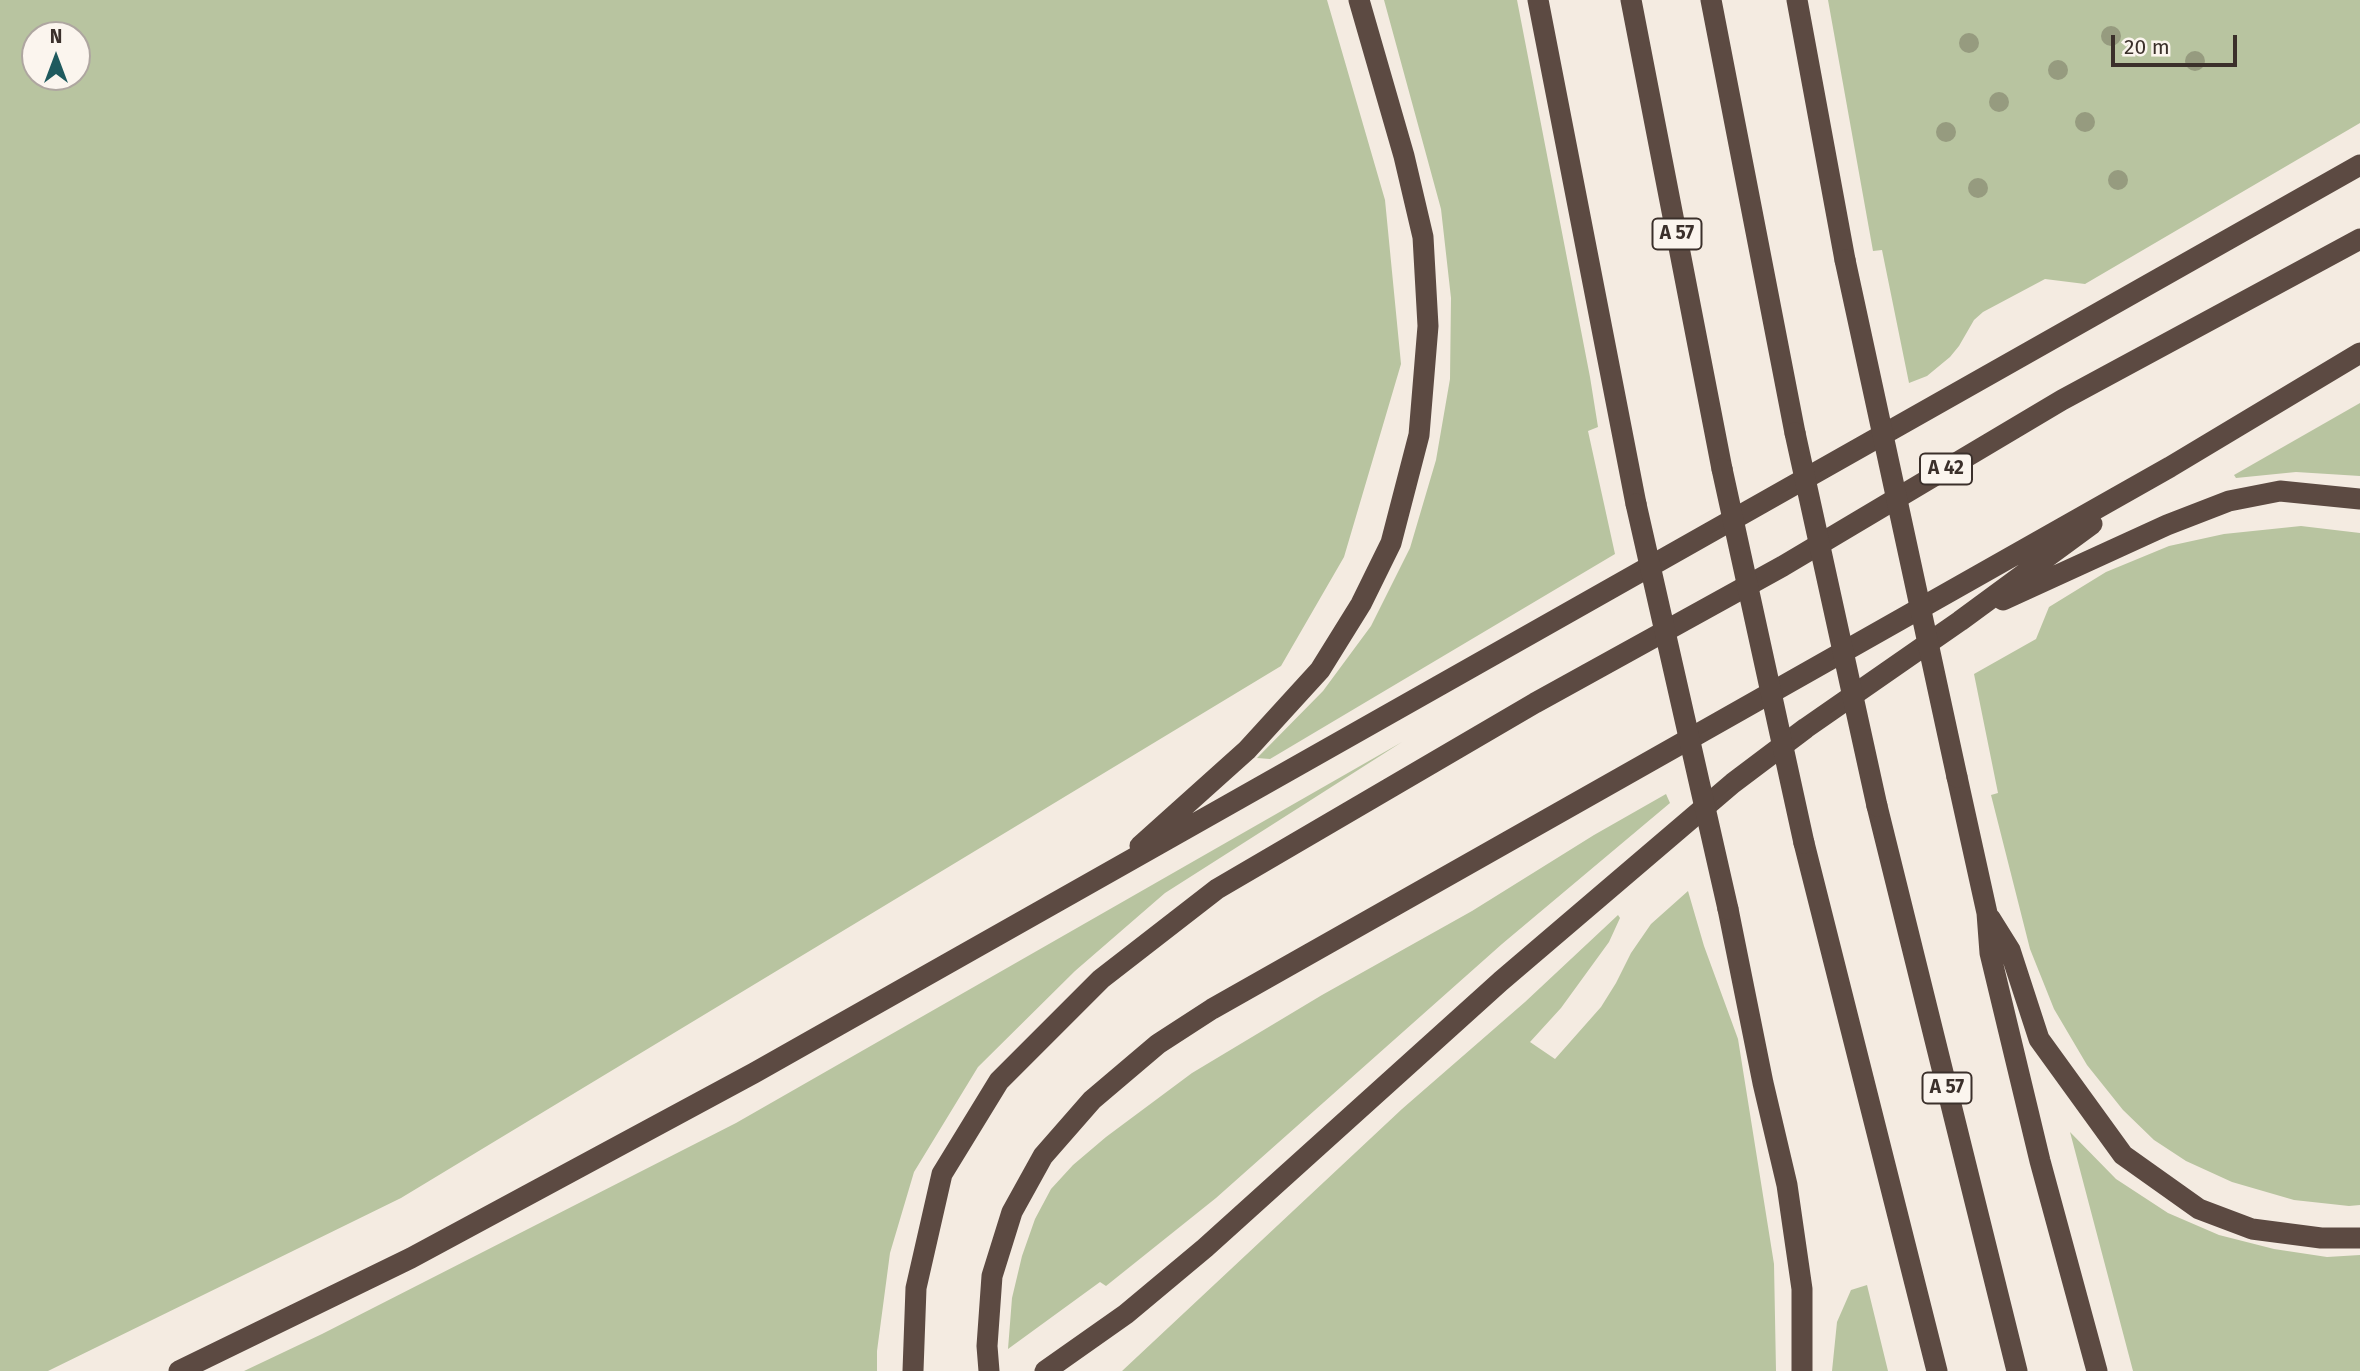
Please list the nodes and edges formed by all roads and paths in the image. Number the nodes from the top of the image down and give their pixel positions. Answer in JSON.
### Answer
{"nodes":[{"id":1,"x":1359,"y":0,"type":"edge"},
{"id":2,"x":1538,"y":0,"type":"edge"},
{"id":3,"x":1631,"y":0,"type":"edge"},
{"id":4,"x":1711,"y":0,"type":"edge"},
{"id":5,"x":1797,"y":0,"type":"edge"},
{"id":6,"x":2360,"y":165,"type":"edge"},
{"id":7,"x":2360,"y":239,"type":"edge"},
{"id":8,"x":2360,"y":353,"type":"edge"},
{"id":9,"x":2170,"y":467,"type":"junction"},
{"id":10,"x":2360,"y":499,"type":"edge"},
{"id":11,"x":1960,"y":621,"type":"junction"},
{"id":12,"x":1109,"y":874,"type":"junction"},
{"id":13,"x":1987,"y":913,"type":"junction"},
{"id":14,"x":2360,"y":1238,"type":"edge"},
{"id":15,"x":179,"y":1371,"type":"edge"},
{"id":16,"x":913,"y":1371,"type":"edge"},
{"id":17,"x":989,"y":1371,"type":"edge"},
{"id":18,"x":1045,"y":1371,"type":"edge"},
{"id":19,"x":1802,"y":1371,"type":"edge"},
{"id":20,"x":1937,"y":1371,"type":"edge"},
{"id":21,"x":2017,"y":1371,"type":"edge"},
{"id":22,"x":2097,"y":1371,"type":"edge"}],
"edges":[{"from":1,"to":12,"type":"highway"},
{"from":2,"to":19,"type":"highway","bridge":true},
{"from":3,"to":20,"type":"highway","number":"A 57","bridge":true},
{"from":4,"to":21,"type":"highway","number":"A 57","bridge":true},
{"from":5,"to":13,"type":"highway","bridge":true},
{"from":6,"to":12,"type":"highway"},
{"from":7,"to":16,"type":"highway","number":"A 42"},
{"from":8,"to":9,"type":"highway"},
{"from":9,"to":11,"type":"highway"},
{"from":9,"to":17,"type":"highway"},
{"from":10,"to":11,"type":"highway"},
{"from":11,"to":18,"type":"highway"},
{"from":12,"to":15,"type":"highway"},
{"from":13,"to":14,"type":"highway"},
{"from":13,"to":22,"type":"highway"}]}
